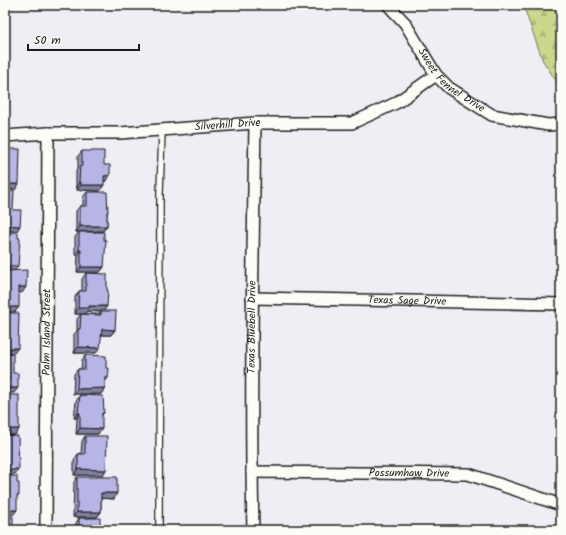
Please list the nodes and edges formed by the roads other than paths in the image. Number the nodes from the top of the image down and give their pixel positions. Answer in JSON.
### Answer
{"nodes":[{"id":1,"x":388,"y":5,"type":"edge"},
{"id":2,"x":436,"y":75,"type":"junction"},
{"id":3,"x":255,"y":123,"type":"junction"},
{"id":4,"x":561,"y":124,"type":"edge"},
{"id":5,"x":162,"y":130,"type":"junction"},
{"id":6,"x":48,"y":133,"type":"junction"},
{"id":7,"x":5,"y":136,"type":"edge"},
{"id":8,"x":252,"y":298,"type":"junction"},
{"id":9,"x":561,"y":304,"type":"edge"},
{"id":10,"x":252,"y":472,"type":"junction"},
{"id":11,"x":561,"y":505,"type":"edge"},
{"id":12,"x":46,"y":530,"type":"edge"},
{"id":13,"x":159,"y":530,"type":"edge"},
{"id":14,"x":253,"y":530,"type":"edge"}],
"edges":[{"from":1,"to":2,"type":"street","name":"Sweet Fennel Drive"},
{"from":2,"to":3,"type":"street","name":"Silverhill Drive"},
{"from":2,"to":4,"type":"street","name":"Sweet Fennel Drive"},
{"from":3,"to":5,"type":"street","name":"Silverhill Drive"},
{"from":3,"to":8,"type":"street","name":"Texas Bluebell Drive"},
{"from":5,"to":6,"type":"street","name":"Silverhill Drive"},
{"from":5,"to":13,"type":"lane"},
{"from":6,"to":7,"type":"street","name":"Silverhill Drive"},
{"from":6,"to":12,"type":"street","name":"Palm Island Street"},
{"from":8,"to":9,"type":"street","name":"Texas Sage Drive"},
{"from":8,"to":10,"type":"street","name":"Texas Bluebell Drive"},
{"from":10,"to":11,"type":"street","name":"Possumhaw Drive"},
{"from":10,"to":14,"type":"street","name":"Texas Bluebell Drive"}]}
